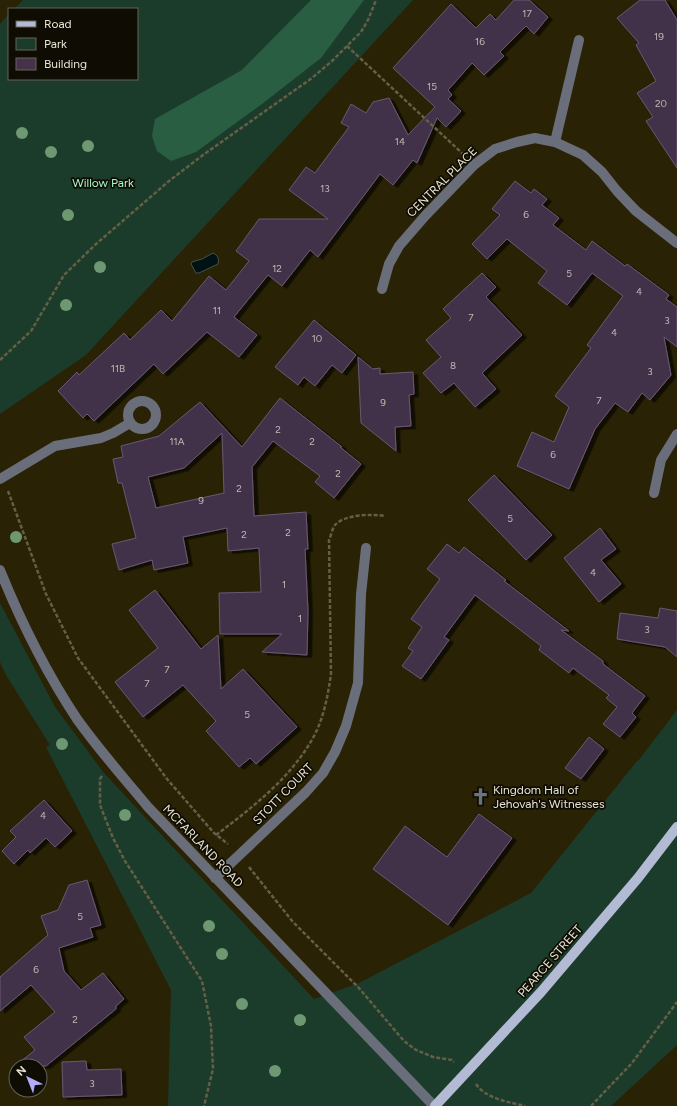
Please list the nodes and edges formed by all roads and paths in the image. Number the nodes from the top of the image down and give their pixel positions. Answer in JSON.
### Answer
{"nodes":[{"id":1,"x":376,"y":0,"type":"edge"},
{"id":2,"x":579,"y":40,"type":"dead end"},
{"id":3,"x":347,"y":46,"type":"junction"},
{"id":4,"x":555,"y":142,"type":"junction"},
{"id":5,"x":474,"y":165,"type":"junction"},
{"id":6,"x":677,"y":243,"type":"edge"},
{"id":7,"x":382,"y":289,"type":"dead end"},
{"id":8,"x":0,"y":360,"type":"edge"},
{"id":9,"x":130,"y":423,"type":"dead end"},
{"id":10,"x":677,"y":434,"type":"edge"},
{"id":11,"x":1,"y":479,"type":"edge"},
{"id":12,"x":654,"y":493,"type":"dead end"},
{"id":13,"x":385,"y":516,"type":"dead end"},
{"id":14,"x":366,"y":548,"type":"dead end"},
{"id":15,"x":0,"y":570,"type":"edge"},
{"id":16,"x":112,"y":765,"type":"junction"},
{"id":17,"x":677,"y":827,"type":"edge"},
{"id":18,"x":216,"y":835,"type":"junction"},
{"id":19,"x":239,"y":856,"type":"junction"},
{"id":20,"x":216,"y":878,"type":"junction"},
{"id":21,"x":677,"y":1002,"type":"edge"},
{"id":22,"x":467,"y":1072,"type":"junction"},
{"id":23,"x":204,"y":1106,"type":"edge"},
{"id":24,"x":434,"y":1106,"type":"edge"},
{"id":25,"x":525,"y":1106,"type":"edge"},
{"id":26,"x":591,"y":1106,"type":"edge"}],
"edges":[{"from":1,"to":3,"type":"path"},
{"from":2,"to":4,"type":"street"},
{"from":3,"to":5,"type":"path"},
{"from":3,"to":8,"type":"path"},
{"from":4,"to":5,"type":"street","name":"CENTRAL PLACE"},
{"from":4,"to":6,"type":"street","name":"CENTRAL PLACE"},
{"from":5,"to":7,"type":"street","name":"CENTRAL PLACE"},
{"from":9,"to":11,"type":"street"},
{"from":10,"to":12,"type":"street"},
{"from":11,"to":18,"type":"path"},
{"from":13,"to":18,"type":"path"},
{"from":14,"to":19,"type":"street","name":"STOTT COURT"},
{"from":15,"to":16,"type":"street","name":"MCFARLAND ROAD"},
{"from":16,"to":20,"type":"street","name":"MCFARLAND ROAD"},
{"from":16,"to":23,"type":"path"},
{"from":17,"to":22,"type":"main road","name":"PEARCE STREET"},
{"from":18,"to":19,"type":"path"},
{"from":19,"to":20,"type":"street","name":"STOTT COURT"},
{"from":19,"to":22,"type":"path"},
{"from":20,"to":24,"type":"street","name":"MCFARLAND ROAD"},
{"from":21,"to":26,"type":"path"},
{"from":22,"to":24,"type":"main road","name":"PEARCE STREET"},
{"from":22,"to":25,"type":"path"}]}
